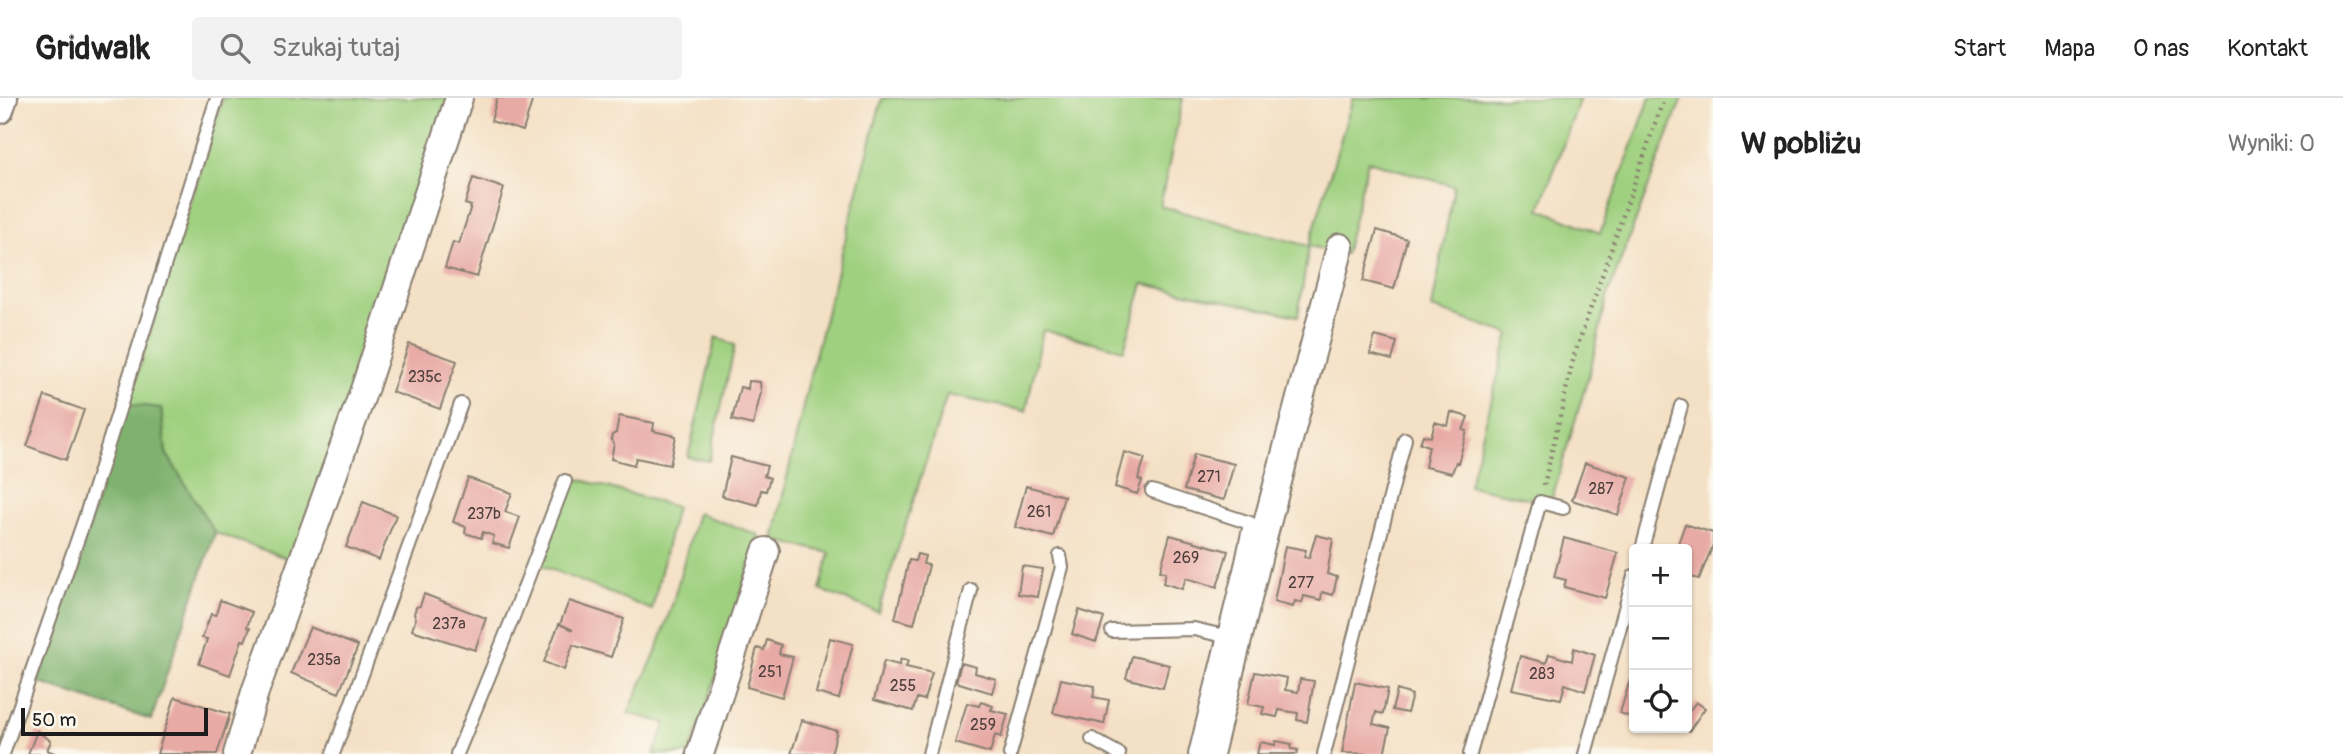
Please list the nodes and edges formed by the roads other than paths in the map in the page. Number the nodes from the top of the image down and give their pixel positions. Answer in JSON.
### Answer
{"nodes":[{"id":1,"x":4,"y":98,"type":"edge"},
{"id":2,"x":218,"y":98,"type":"edge"},
{"id":3,"x":459,"y":98,"type":"edge"},
{"id":4,"x":0,"y":110,"type":"edge"},
{"id":5,"x":1340,"y":247,"type":"dead end"},
{"id":6,"x":461,"y":404,"type":"dead end"},
{"id":7,"x":1681,"y":406,"type":"dead end"},
{"id":8,"x":1405,"y":439,"type":"dead end"},
{"id":9,"x":565,"y":481,"type":"dead end"},
{"id":10,"x":1152,"y":491,"type":"dead end"},
{"id":11,"x":1563,"y":508,"type":"dead end"},
{"id":12,"x":1643,"y":544,"type":"edge"},
{"id":13,"x":766,"y":551,"type":"dead end"},
{"id":14,"x":1060,"y":556,"type":"dead end"},
{"id":15,"x":971,"y":590,"type":"dead end"},
{"id":16,"x":1629,"y":594,"type":"edge"},
{"id":17,"x":1112,"y":631,"type":"dead end"},
{"id":18,"x":1224,"y":636,"type":"junction"},
{"id":19,"x":1092,"y":739,"type":"dead end"},
{"id":20,"x":3,"y":754,"type":"edge"},
{"id":21,"x":237,"y":754,"type":"edge"},
{"id":22,"x":333,"y":754,"type":"edge"},
{"id":23,"x":457,"y":754,"type":"edge"},
{"id":24,"x":700,"y":754,"type":"edge"},
{"id":25,"x":929,"y":754,"type":"edge"},
{"id":26,"x":1010,"y":754,"type":"edge"},
{"id":27,"x":1119,"y":754,"type":"edge"},
{"id":28,"x":1195,"y":754,"type":"edge"},
{"id":29,"x":1210,"y":754,"type":"edge"},
{"id":30,"x":1324,"y":754,"type":"edge"},
{"id":31,"x":1470,"y":754,"type":"edge"},
{"id":32,"x":1585,"y":754,"type":"edge"}],
"edges":[{"from":1,"to":4,"type":"street"},
{"from":2,"to":20,"type":"lane"},
{"from":3,"to":21,"type":"street"},
{"from":5,"to":29,"type":"street"},
{"from":6,"to":22,"type":"lane"},
{"from":7,"to":12,"type":"lane"},
{"from":8,"to":30,"type":"lane"},
{"from":9,"to":23,"type":"lane"},
{"from":10,"to":18,"type":"lane"},
{"from":11,"to":31,"type":"lane"},
{"from":13,"to":24,"type":"street"},
{"from":14,"to":26,"type":"lane"},
{"from":15,"to":25,"type":"lane"},
{"from":16,"to":32,"type":"lane"},
{"from":17,"to":18,"type":"lane"},
{"from":18,"to":28,"type":"lane"},
{"from":19,"to":27,"type":"lane"}]}
